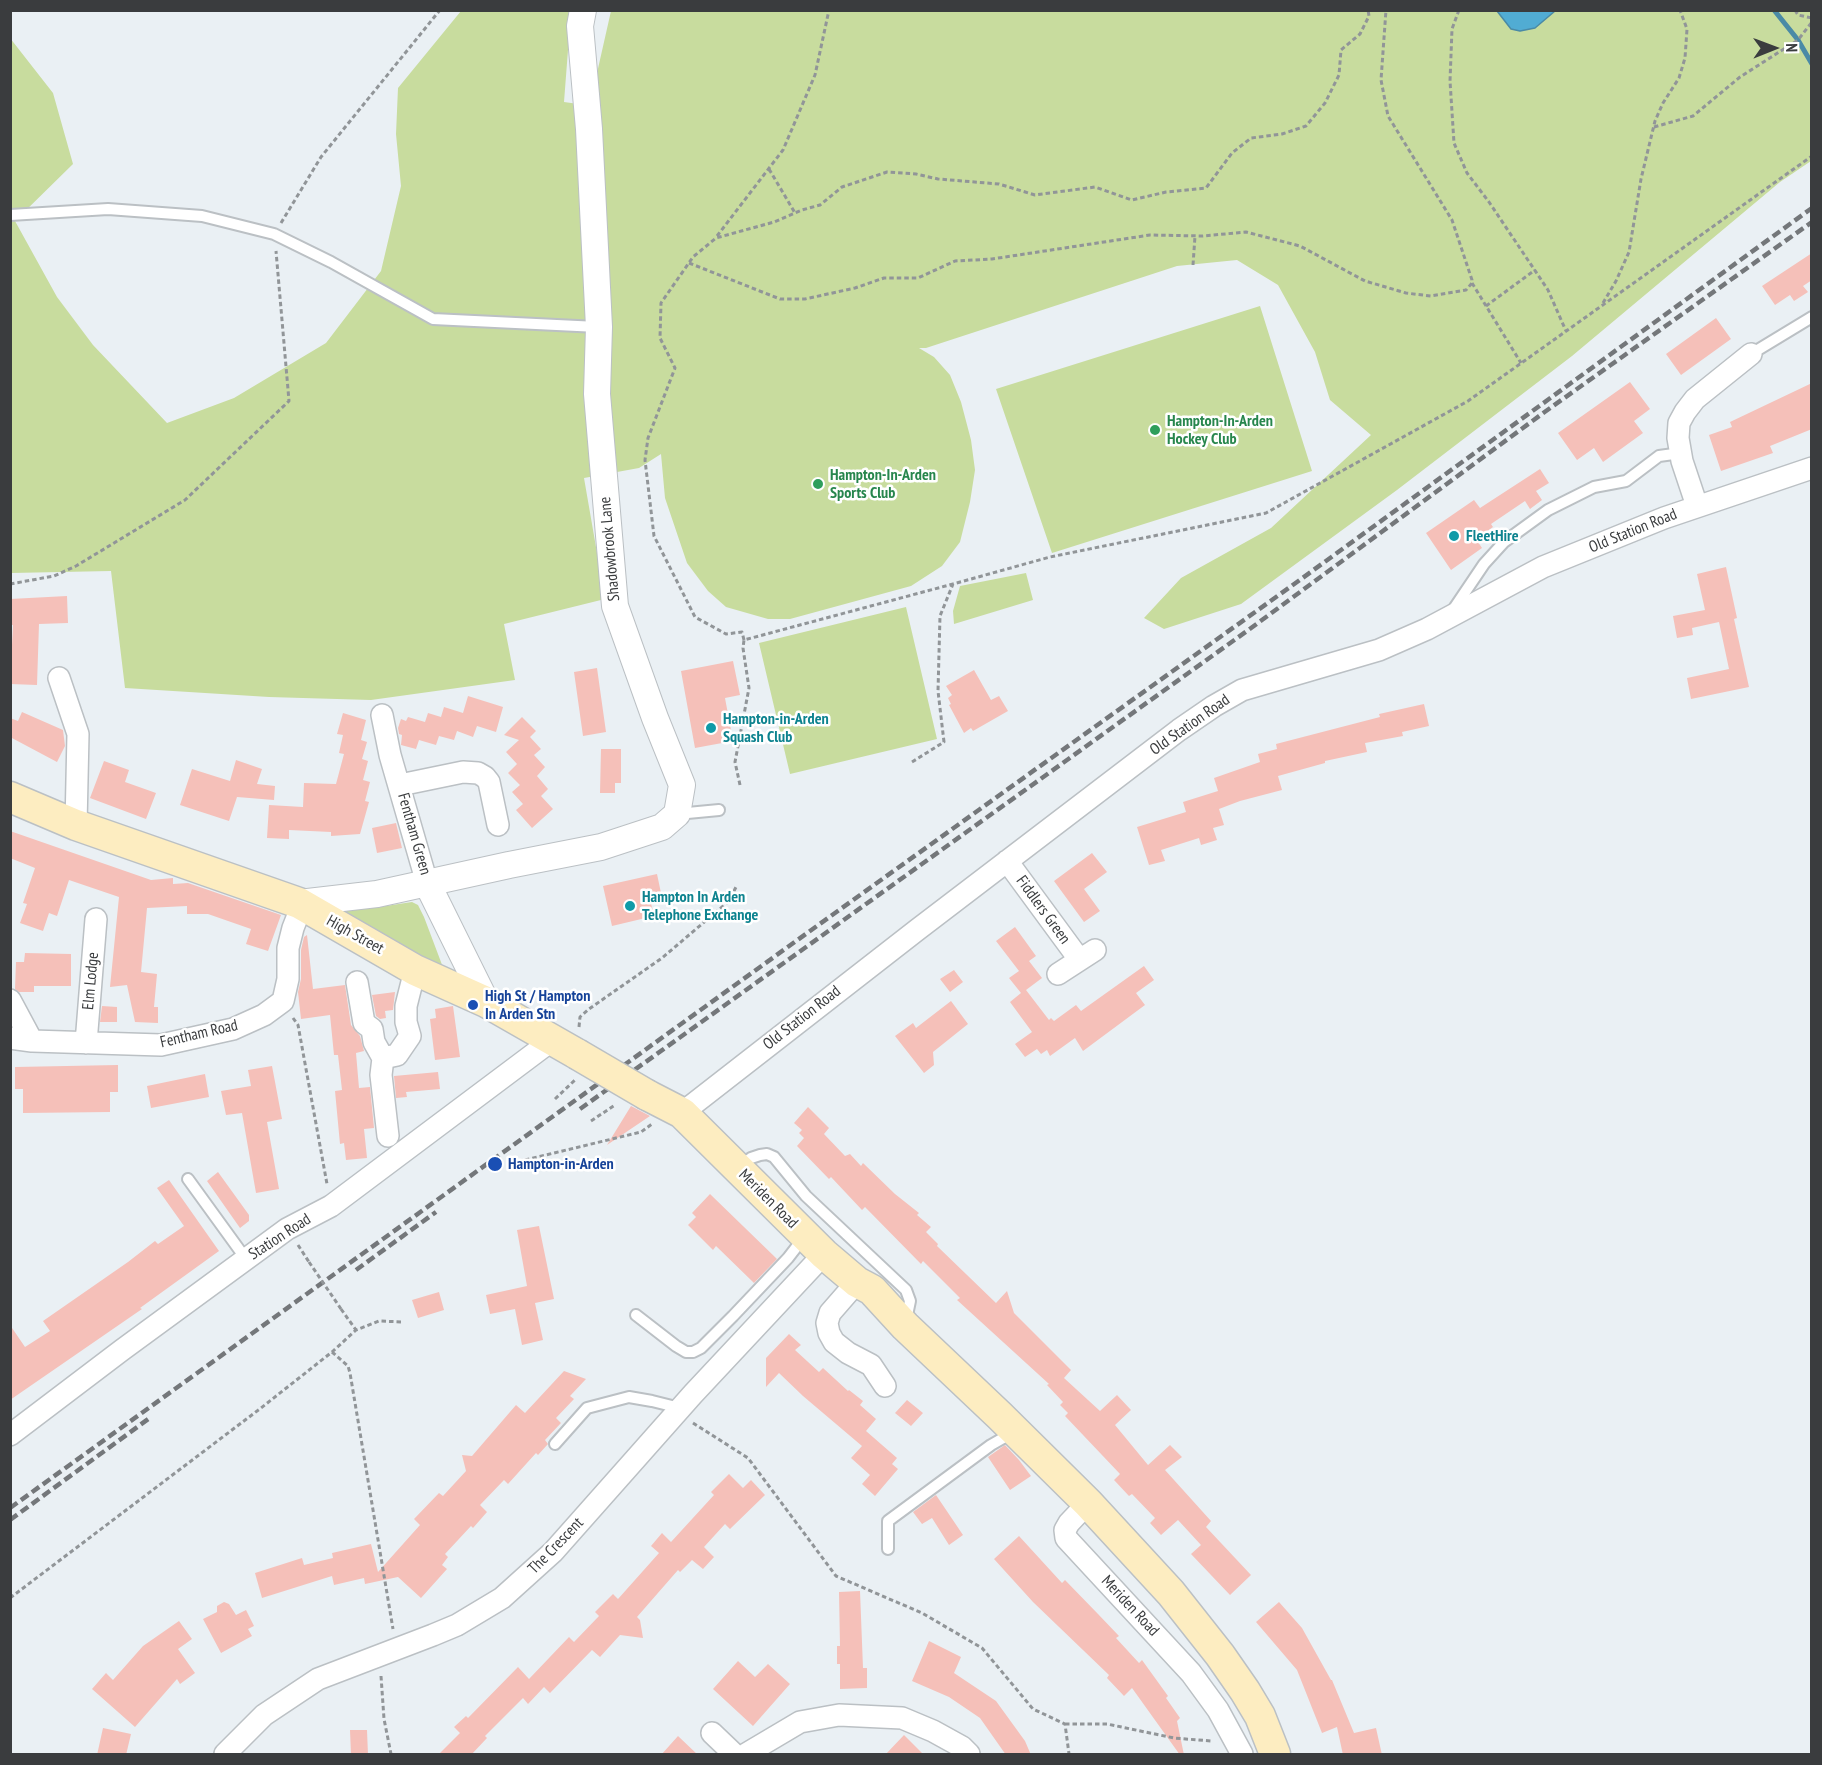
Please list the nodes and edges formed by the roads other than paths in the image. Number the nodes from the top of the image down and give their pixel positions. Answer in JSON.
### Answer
{"nodes":[{"id":1,"x":583,"y":10,"type":"edge"},
{"id":2,"x":10,"y":215,"type":"edge"},
{"id":3,"x":1812,"y":317,"type":"edge"},
{"id":4,"x":599,"y":327,"type":"junction"},
{"id":5,"x":1751,"y":354,"type":"joint"},
{"id":6,"x":1681,"y":453,"type":"junction"},
{"id":7,"x":1812,"y":468,"type":"edge"},
{"id":8,"x":1697,"y":506,"type":"junction"},
{"id":9,"x":1448,"y":618,"type":"junction"},
{"id":10,"x":59,"y":678,"type":"dead end"},
{"id":11,"x":382,"y":715,"type":"dead end"},
{"id":12,"x":400,"y":784,"type":"junction"},
{"id":13,"x":10,"y":797,"type":"edge"},
{"id":14,"x":719,"y":810,"type":"dead end"},
{"id":15,"x":677,"y":814,"type":"junction"},
{"id":16,"x":76,"y":825,"type":"junction"},
{"id":17,"x":498,"y":825,"type":"dead end"},
{"id":18,"x":1007,"y":861,"type":"junction"},
{"id":19,"x":427,"y":883,"type":"junction"},
{"id":20,"x":300,"y":904,"type":"junction"},
{"id":21,"x":96,"y":919,"type":"dead end"},
{"id":22,"x":416,"y":970,"type":"junction"},
{"id":23,"x":1058,"y":974,"type":"dead end"},
{"id":24,"x":357,"y":982,"type":"dead end"},
{"id":25,"x":10,"y":1000,"type":"edge"},
{"id":26,"x":486,"y":1002,"type":"junction"},
{"id":27,"x":406,"y":1022,"type":"junction"},
{"id":28,"x":372,"y":1029,"type":"junction"},
{"id":29,"x":10,"y":1038,"type":"edge"},
{"id":30,"x":32,"y":1041,"type":"junction"},
{"id":31,"x":86,"y":1043,"type":"junction"},
{"id":32,"x":569,"y":1054,"type":"junction"},
{"id":33,"x":383,"y":1058,"type":"junction"},
{"id":34,"x":663,"y":1109,"type":"junction"},
{"id":35,"x":388,"y":1137,"type":"dead end"},
{"id":36,"x":737,"y":1168,"type":"junction"},
{"id":37,"x":188,"y":1179,"type":"dead end"},
{"id":38,"x":814,"y":1245,"type":"junction"},
{"id":39,"x":246,"y":1259,"type":"junction"},
{"id":40,"x":857,"y":1282,"type":"junction"},
{"id":41,"x":636,"y":1315,"type":"dead end"},
{"id":42,"x":905,"y":1326,"type":"junction"},
{"id":43,"x":885,"y":1386,"type":"dead end"},
{"id":44,"x":675,"y":1414,"type":"junction"},
{"id":45,"x":1015,"y":1431,"type":"junction"},
{"id":46,"x":10,"y":1435,"type":"edge"},
{"id":47,"x":555,"y":1444,"type":"dead end"},
{"id":48,"x":1088,"y":1503,"type":"junction"},
{"id":49,"x":888,"y":1549,"type":"dead end"},
{"id":50,"x":1245,"y":1691,"type":"junction"},
{"id":51,"x":1218,"y":1710,"type":"junction"},
{"id":52,"x":712,"y":1733,"type":"dead end"},
{"id":53,"x":1239,"y":1748,"type":"edge"},
{"id":54,"x":225,"y":1755,"type":"edge"},
{"id":55,"x":734,"y":1755,"type":"edge"},
{"id":56,"x":746,"y":1755,"type":"edge"},
{"id":57,"x":969,"y":1755,"type":"edge"},
{"id":58,"x":1275,"y":1755,"type":"edge"}],
"edges":[{"from":1,"to":4,"type":"street","name":"Shadowbrook Lane"},
{"from":2,"to":4,"type":"lane"},
{"from":3,"to":5,"type":"lane"},
{"from":4,"to":15,"type":"street","name":"Shadowbrook Lane"},
{"from":5,"to":6,"type":"street"},
{"from":6,"to":8,"type":"street"},
{"from":6,"to":9,"type":"lane"},
{"from":7,"to":8,"type":"street","name":"Old Station Road"},
{"from":8,"to":9,"type":"street","name":"Old Station Road"},
{"from":9,"to":18,"type":"street","name":"Old Station Road"},
{"from":10,"to":16,"type":"street"},
{"from":11,"to":12,"type":"street","name":"Fentham Green"},
{"from":12,"to":17,"type":"street","name":"Fentham Green"},
{"from":12,"to":19,"type":"street","name":"Fentham Green"},
{"from":13,"to":16,"type":"main road","name":"High Street"},
{"from":14,"to":15,"type":"lane"},
{"from":15,"to":19,"type":"street"},
{"from":16,"to":20,"type":"main road","name":"High Street"},
{"from":18,"to":23,"type":"street","name":"Fiddlers Green"},
{"from":18,"to":34,"type":"street","name":"Old Station Road"},
{"from":19,"to":20,"type":"street"},
{"from":19,"to":26,"type":"street"},
{"from":20,"to":22,"type":"main road","name":"High Street"},
{"from":20,"to":31,"type":"street","name":"Fentham Road"},
{"from":21,"to":31,"type":"street","name":"Elm Lodge"},
{"from":22,"to":26,"type":"main road","name":"High Street"},
{"from":22,"to":27,"type":"street"},
{"from":24,"to":28,"type":"street"},
{"from":25,"to":30,"type":"street"},
{"from":26,"to":32,"type":"main road","name":"High Street"},
{"from":27,"to":28,"type":"street"},
{"from":27,"to":33,"type":"street"},
{"from":28,"to":33,"type":"street"},
{"from":29,"to":30,"type":"street","name":"Fentham Road"},
{"from":30,"to":31,"type":"street","name":"Fentham Road"},
{"from":32,"to":34,"type":"main road","name":"High Street","bridge":true},
{"from":32,"to":39,"type":"street","name":"Station Road"},
{"from":33,"to":35,"type":"street"},
{"from":34,"to":36,"type":"main road","name":"Meriden Road"},
{"from":36,"to":38,"type":"main road","name":"Meriden Road"},
{"from":36,"to":42,"type":"lane"},
{"from":37,"to":39,"type":"lane"},
{"from":38,"to":40,"type":"main road","name":"Meriden Road"},
{"from":38,"to":41,"type":"lane"},
{"from":38,"to":44,"type":"street","name":"The Crescent"},
{"from":39,"to":46,"type":"street","name":"Station Road"},
{"from":40,"to":42,"type":"main road","name":"Meriden Road"},
{"from":40,"to":43,"type":"street"},
{"from":42,"to":45,"type":"main road","name":"Meriden Road"},
{"from":44,"to":47,"type":"lane"},
{"from":44,"to":54,"type":"street","name":"The Crescent"},
{"from":45,"to":48,"type":"main road","name":"Meriden Road"},
{"from":45,"to":49,"type":"lane"},
{"from":48,"to":50,"type":"main road","name":"Meriden Road"},
{"from":48,"to":51,"type":"street","name":"Meriden Road"},
{"from":50,"to":51,"type":"street"},
{"from":50,"to":58,"type":"main road","name":"Meriden Road"},
{"from":51,"to":53,"type":"street","name":"Meriden Road"},
{"from":52,"to":55,"type":"street"},
{"from":56,"to":57,"type":"street"}]}
